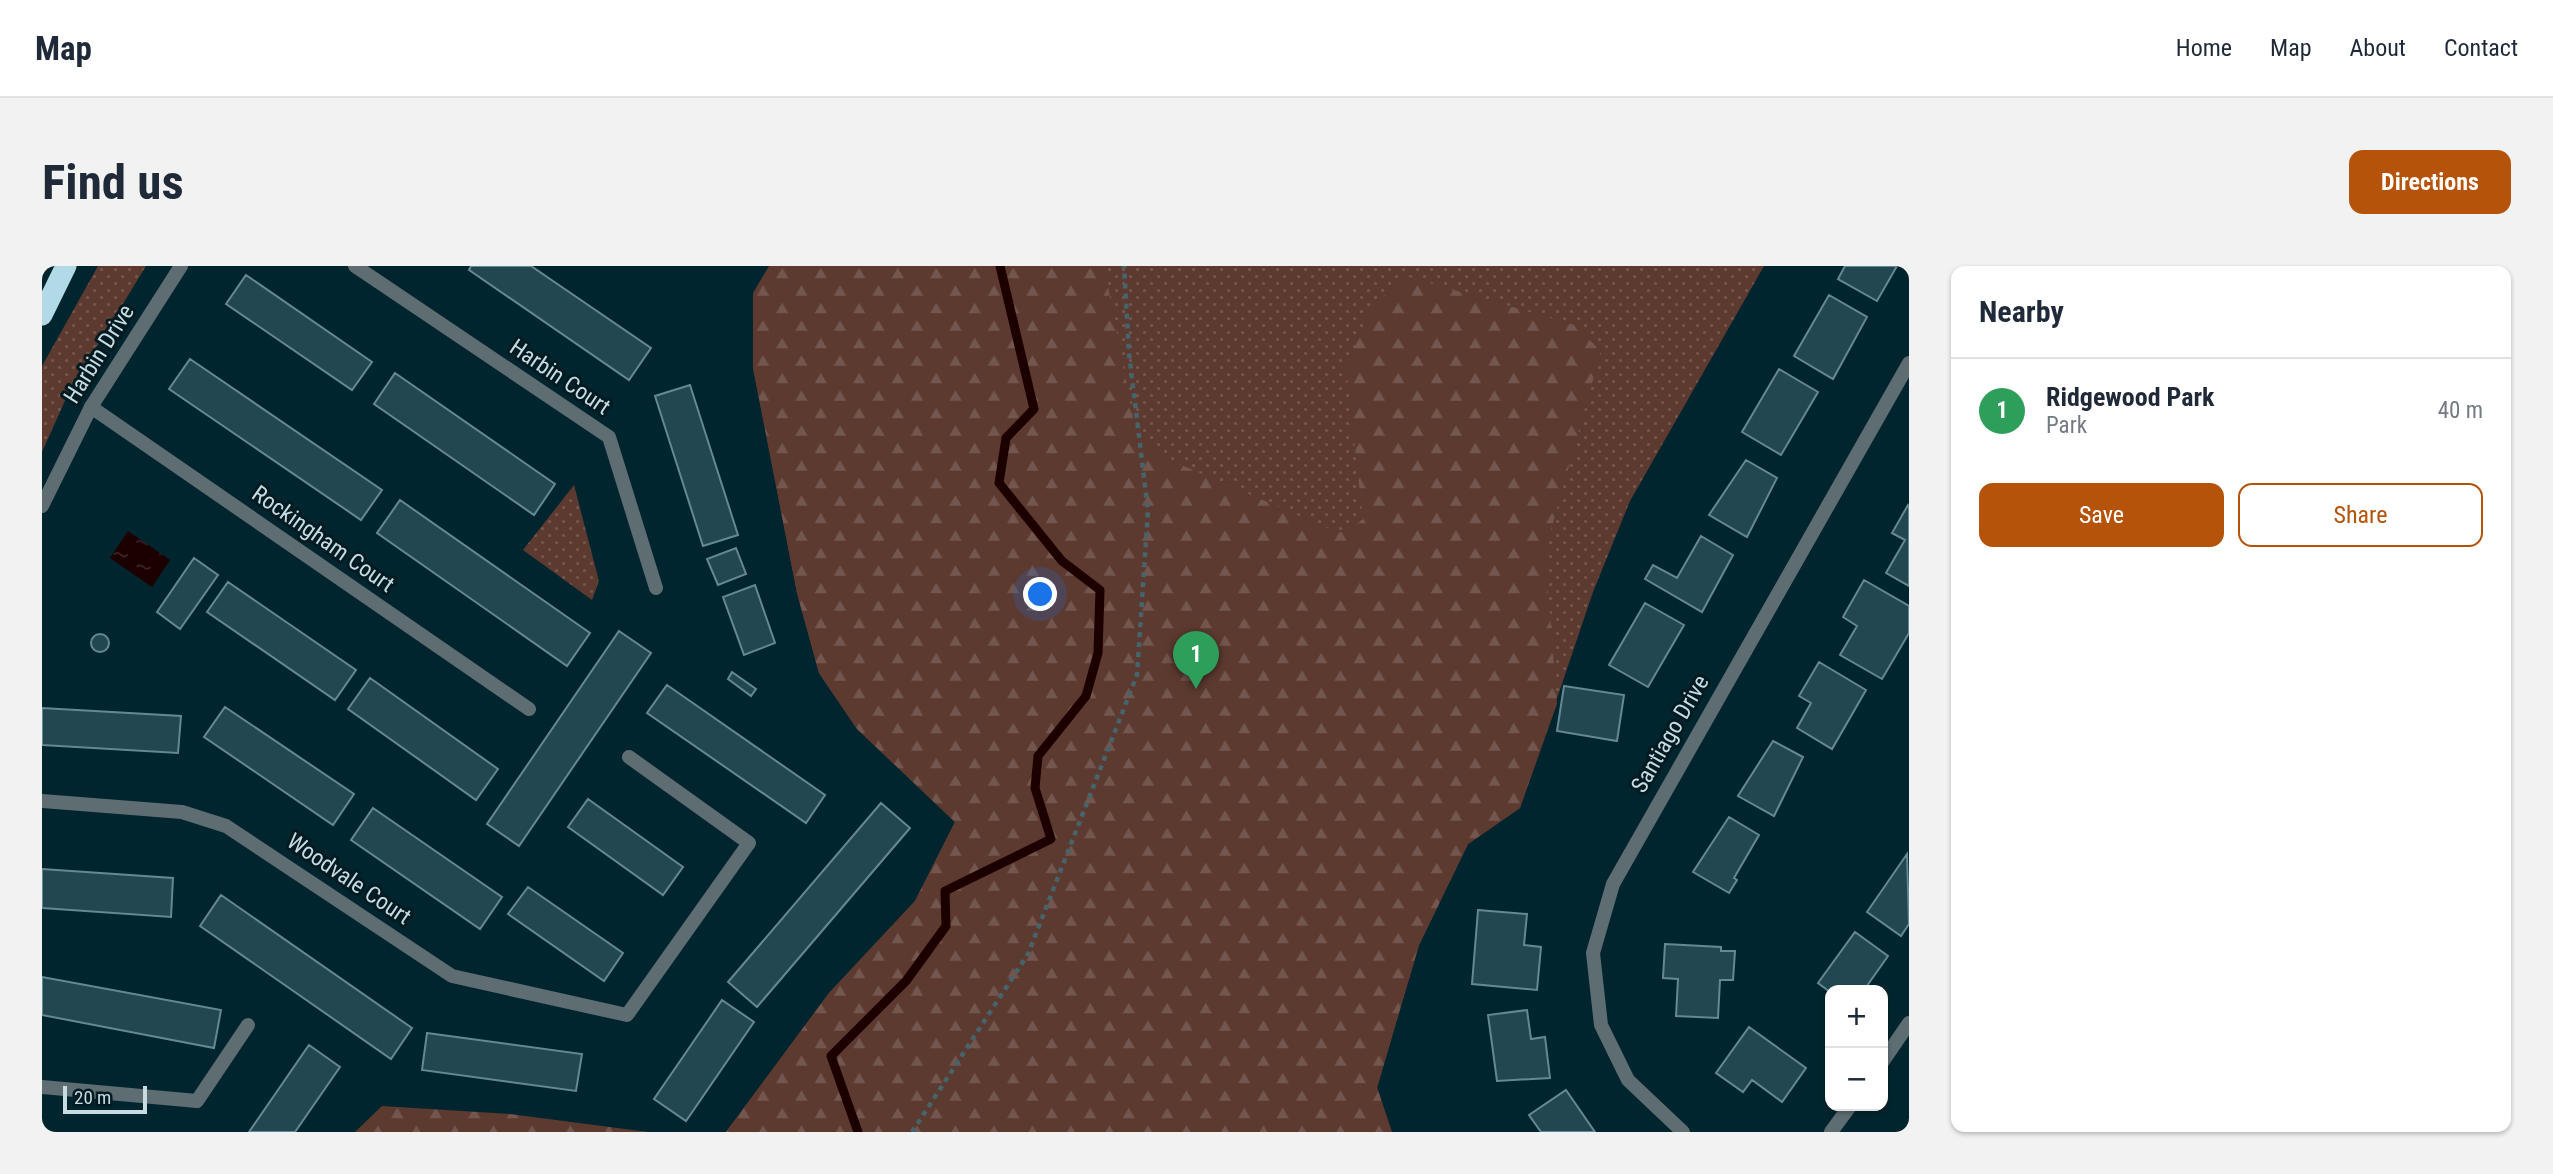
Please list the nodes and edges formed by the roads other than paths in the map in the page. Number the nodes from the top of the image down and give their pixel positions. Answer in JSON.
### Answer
{"nodes":[{"id":1,"x":66,"y":266,"type":"edge"},
{"id":2,"x":181,"y":266,"type":"edge"},
{"id":3,"x":355,"y":266,"type":"edge"},
{"id":4,"x":42,"y":315,"type":"edge"},
{"id":5,"x":1909,"y":363,"type":"edge"},
{"id":6,"x":91,"y":407,"type":"junction"},
{"id":7,"x":42,"y":506,"type":"edge"},
{"id":8,"x":656,"y":588,"type":"dead end"},
{"id":9,"x":529,"y":709,"type":"dead end"},
{"id":10,"x":629,"y":757,"type":"dead end"},
{"id":11,"x":42,"y":801,"type":"edge"},
{"id":12,"x":1909,"y":1023,"type":"edge"},
{"id":13,"x":248,"y":1025,"type":"dead end"},
{"id":14,"x":1888,"y":1054,"type":"edge"},
{"id":15,"x":42,"y":1087,"type":"edge"},
{"id":16,"x":1846,"y":1111,"type":"edge"},
{"id":17,"x":1683,"y":1132,"type":"edge"},
{"id":18,"x":1831,"y":1132,"type":"edge"}],
"edges":[{"from":1,"to":4,"type":"highway"},
{"from":2,"to":6,"type":"street","name":"Harbin Drive"},
{"from":3,"to":8,"type":"street","name":"Harbin Court"},
{"from":5,"to":17,"type":"street","name":"Santiago Drive"},
{"from":6,"to":7,"type":"street","name":"Harbin Drive"},
{"from":6,"to":9,"type":"street","name":"Rockingham Court"},
{"from":10,"to":11,"type":"street","name":"Woodvale Court"},
{"from":12,"to":14,"type":"street"},
{"from":13,"to":15,"type":"street"},
{"from":16,"to":18,"type":"street"}]}
